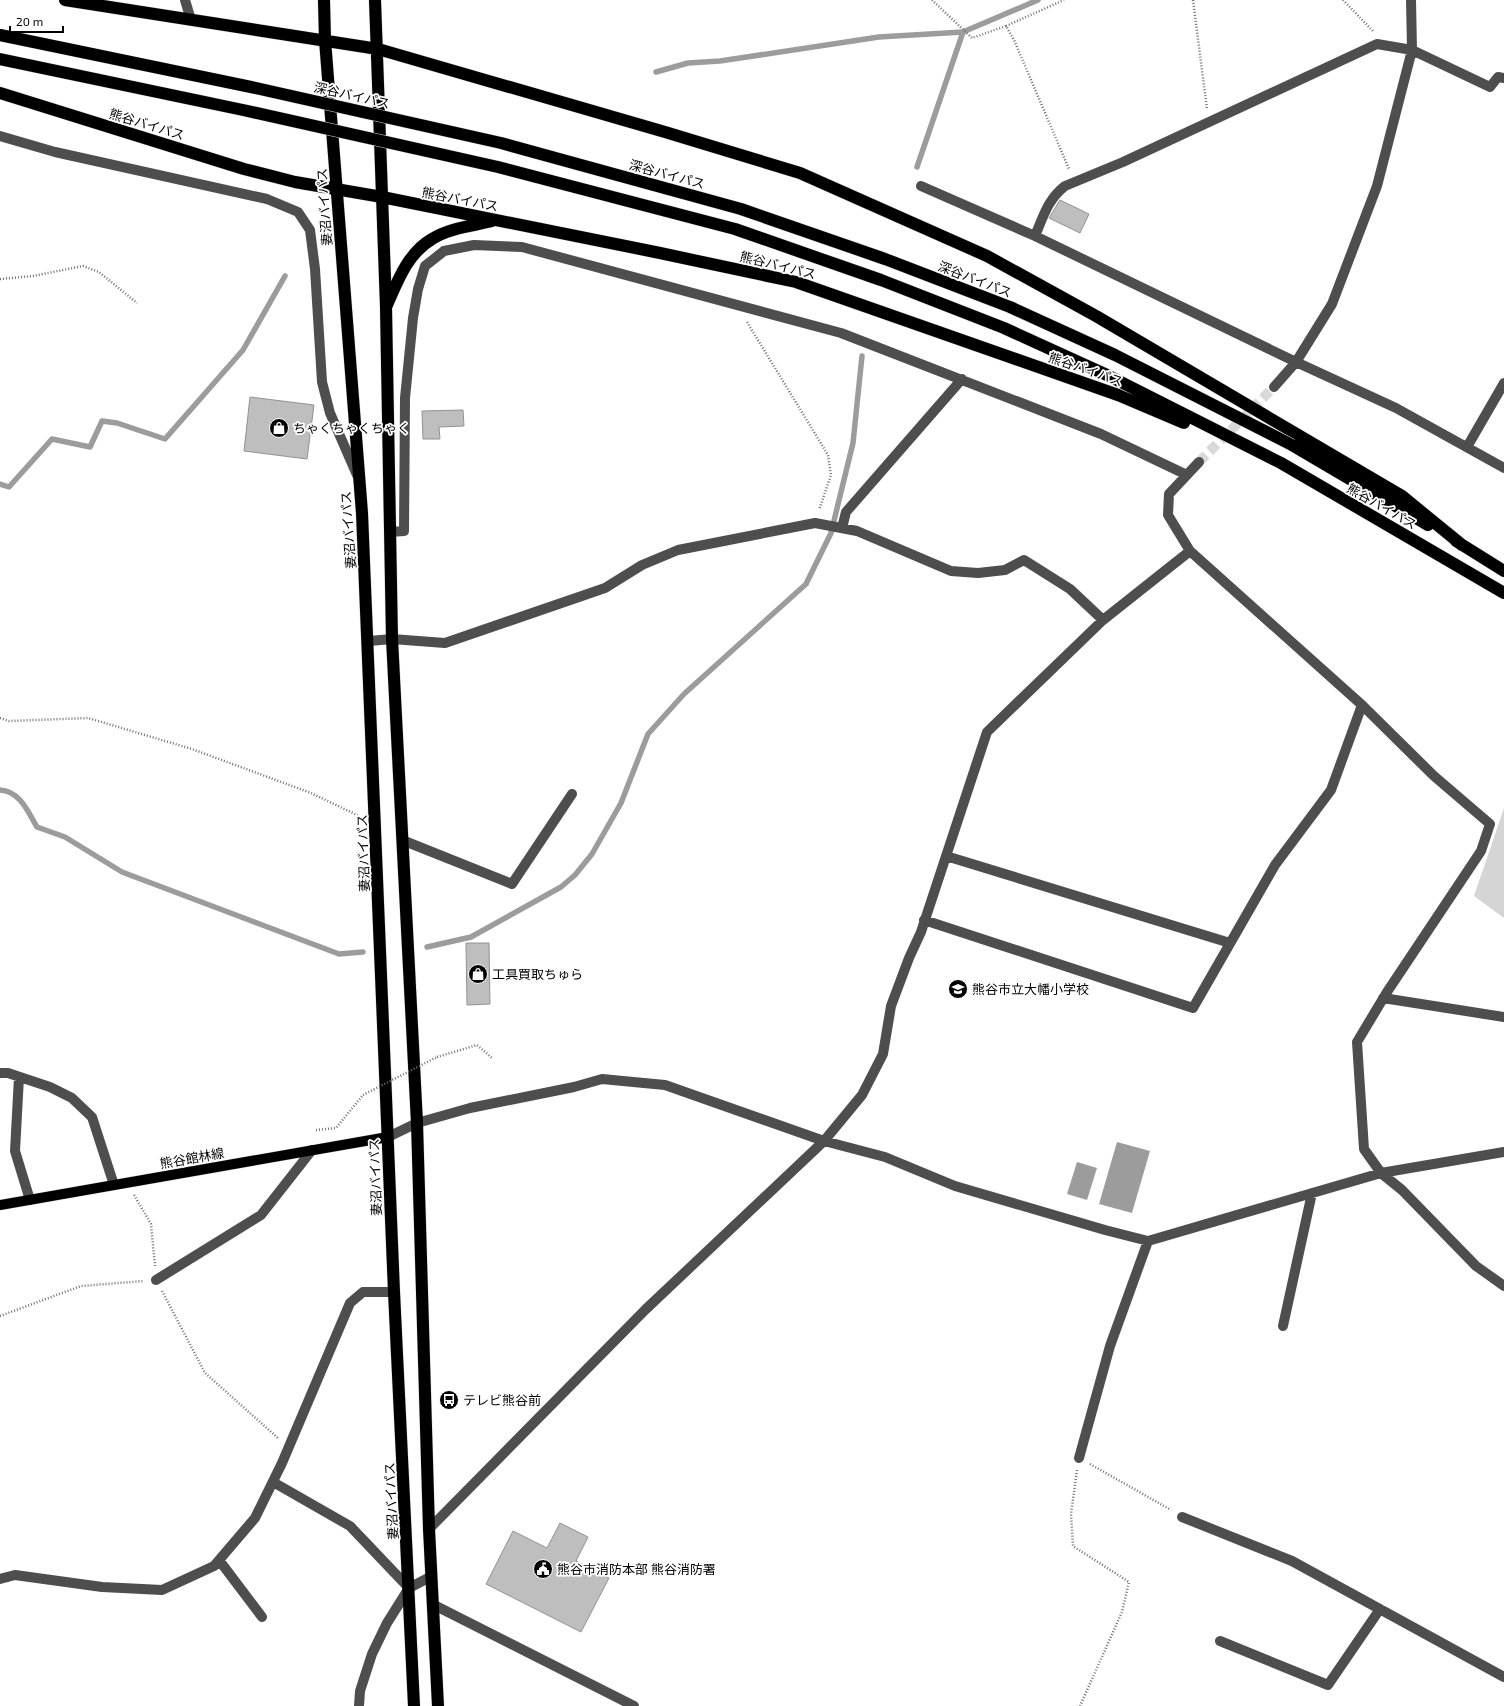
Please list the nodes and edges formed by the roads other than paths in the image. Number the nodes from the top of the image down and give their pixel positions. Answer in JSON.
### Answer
{"nodes":[{"id":1,"x":65,"y":0,"type":"edge"},
{"id":2,"x":185,"y":0,"type":"edge"},
{"id":3,"x":324,"y":0,"type":"edge"},
{"id":4,"x":375,"y":0,"type":"edge"},
{"id":5,"x":1411,"y":0,"type":"edge"},
{"id":6,"x":191,"y":20,"type":"junction"},
{"id":7,"x":0,"y":35,"type":"edge"},
{"id":8,"x":325,"y":40,"type":"junction"},
{"id":9,"x":378,"y":49,"type":"junction"},
{"id":10,"x":1412,"y":50,"type":"junction"},
{"id":11,"x":0,"y":59,"type":"edge"},
{"id":12,"x":1504,"y":78,"type":"edge"},
{"id":13,"x":0,"y":93,"type":"edge"},
{"id":14,"x":0,"y":136,"type":"edge"},
{"id":15,"x":921,"y":186,"type":"dead end"},
{"id":16,"x":338,"y":191,"type":"junction"},
{"id":17,"x":382,"y":197,"type":"junction"},
{"id":18,"x":497,"y":220,"type":"junction"},
{"id":19,"x":1035,"y":236,"type":"junction"},
{"id":20,"x":386,"y":307,"type":"junction"},
{"id":21,"x":1296,"y":362,"type":"junction"},
{"id":22,"x":962,"y":379,"type":"junction"},
{"id":23,"x":1504,"y":383,"type":"edge"},
{"id":24,"x":1274,"y":387,"type":"tunnel mouth"},
{"id":25,"x":1292,"y":445,"type":"joint"},
{"id":26,"x":1467,"y":447,"type":"junction"},
{"id":27,"x":1199,"y":462,"type":"tunnel mouth"},
{"id":28,"x":1281,"y":463,"type":"junction"},
{"id":29,"x":1504,"y":468,"type":"edge"},
{"id":30,"x":1187,"y":475,"type":"junction"},
{"id":31,"x":359,"y":479,"type":"junction"},
{"id":32,"x":841,"y":528,"type":"junction"},
{"id":33,"x":390,"y":532,"type":"junction"},
{"id":34,"x":1462,"y":545,"type":"junction"},
{"id":35,"x":1190,"y":551,"type":"junction"},
{"id":36,"x":1504,"y":571,"type":"edge"},
{"id":37,"x":1504,"y":593,"type":"edge"},
{"id":38,"x":1103,"y":620,"type":"junction"},
{"id":39,"x":392,"y":640,"type":"junction"},
{"id":40,"x":369,"y":641,"type":"junction"},
{"id":41,"x":1362,"y":705,"type":"junction"},
{"id":42,"x":572,"y":794,"type":"dead end"},
{"id":43,"x":402,"y":840,"type":"junction"},
{"id":44,"x":946,"y":856,"type":"junction"},
{"id":45,"x":924,"y":920,"type":"junction"},
{"id":46,"x":1230,"y":942,"type":"junction"},
{"id":47,"x":1384,"y":998,"type":"junction"},
{"id":48,"x":1504,"y":1017,"type":"edge"},
{"id":49,"x":0,"y":1073,"type":"edge"},
{"id":50,"x":19,"y":1077,"type":"junction"},
{"id":51,"x":417,"y":1123,"type":"junction"},
{"id":52,"x":388,"y":1137,"type":"junction"},
{"id":53,"x":824,"y":1141,"type":"junction"},
{"id":54,"x":312,"y":1150,"type":"junction"},
{"id":55,"x":1504,"y":1152,"type":"edge"},
{"id":56,"x":1381,"y":1173,"type":"junction"},
{"id":57,"x":114,"y":1185,"type":"junction"},
{"id":58,"x":1312,"y":1193,"type":"junction"},
{"id":59,"x":30,"y":1200,"type":"junction"},
{"id":60,"x":0,"y":1205,"type":"edge"},
{"id":61,"x":1148,"y":1241,"type":"junction"},
{"id":62,"x":156,"y":1280,"type":"road end"},
{"id":63,"x":1504,"y":1286,"type":"edge"},
{"id":64,"x":394,"y":1292,"type":"junction"},
{"id":65,"x":1283,"y":1326,"type":"dead end"},
{"id":66,"x":1079,"y":1458,"type":"road end"},
{"id":67,"x":273,"y":1482,"type":"junction"},
{"id":68,"x":1182,"y":1517,"type":"road end"},
{"id":69,"x":429,"y":1529,"type":"junction"},
{"id":70,"x":219,"y":1560,"type":"junction"},
{"id":71,"x":432,"y":1576,"type":"junction"},
{"id":72,"x":0,"y":1579,"type":"edge"},
{"id":73,"x":409,"y":1588,"type":"junction"},
{"id":74,"x":434,"y":1605,"type":"junction"},
{"id":75,"x":1380,"y":1609,"type":"junction"},
{"id":76,"x":262,"y":1617,"type":"dead end"},
{"id":77,"x":1220,"y":1641,"type":"dead end"},
{"id":78,"x":1504,"y":1677,"type":"edge"},
{"id":79,"x":359,"y":1706,"type":"edge"},
{"id":80,"x":414,"y":1706,"type":"edge"},
{"id":81,"x":438,"y":1706,"type":"edge"},
{"id":82,"x":634,"y":1706,"type":"edge"}],
"edges":[{"from":1,"to":6,"type":"highway"},
{"from":2,"to":6,"type":"street"},
{"from":3,"to":8,"type":"highway","name":"妻沼バイパス"},
{"from":4,"to":9,"type":"highway"},
{"from":5,"to":10,"type":"street"},
{"from":6,"to":8,"type":"highway"},
{"from":7,"to":25,"type":"highway","name":"深谷バイパス","bridge":true},
{"from":8,"to":9,"type":"highway"},
{"from":8,"to":16,"type":"highway","name":"妻沼バイパス"},
{"from":9,"to":17,"type":"highway"},
{"from":9,"to":34,"type":"highway"},
{"from":10,"to":12,"type":"street"},
{"from":10,"to":19,"type":"street"},
{"from":10,"to":21,"type":"street"},
{"from":11,"to":28,"type":"highway","bridge":true},
{"from":13,"to":16,"type":"highway","name":"熊谷バイパス"},
{"from":14,"to":31,"type":"street"},
{"from":15,"to":19,"type":"street"},
{"from":16,"to":17,"type":"highway","name":"熊谷バイパス"},
{"from":16,"to":31,"type":"highway","name":"妻沼バイパス"},
{"from":17,"to":18,"type":"highway","name":"熊谷バイパス"},
{"from":17,"to":20,"type":"highway"},
{"from":18,"to":20,"type":"highway"},
{"from":18,"to":28,"type":"highway","name":"熊谷バイパス","bridge":true},
{"from":19,"to":21,"type":"street"},
{"from":20,"to":33,"type":"highway"},
{"from":21,"to":24,"type":"street"},
{"from":21,"to":26,"type":"street"},
{"from":22,"to":30,"type":"street"},
{"from":22,"to":32,"type":"street"},
{"from":22,"to":33,"type":"street"},
{"from":23,"to":26,"type":"street"},
{"from":25,"to":34,"type":"highway","name":"熊谷バイパス"},
{"from":26,"to":29,"type":"street"},
{"from":27,"to":30,"type":"street"},
{"from":28,"to":37,"type":"highway","name":"熊谷バイパス"},
{"from":30,"to":35,"type":"street"},
{"from":31,"to":40,"type":"highway","name":"妻沼バイパス"},
{"from":32,"to":38,"type":"street"},
{"from":32,"to":39,"type":"street"},
{"from":33,"to":39,"type":"highway"},
{"from":34,"to":36,"type":"highway","name":"熊谷バイパス"},
{"from":35,"to":38,"type":"street"},
{"from":35,"to":41,"type":"street"},
{"from":38,"to":44,"type":"street"},
{"from":39,"to":40,"type":"street"},
{"from":39,"to":43,"type":"highway"},
{"from":40,"to":52,"type":"highway","name":"妻沼バイパス"},
{"from":41,"to":46,"type":"street"},
{"from":41,"to":47,"type":"street"},
{"from":42,"to":43,"type":"street"},
{"from":43,"to":51,"type":"highway"},
{"from":44,"to":45,"type":"street"},
{"from":44,"to":46,"type":"street"},
{"from":45,"to":46,"type":"street"},
{"from":45,"to":53,"type":"street"},
{"from":47,"to":48,"type":"street"},
{"from":47,"to":56,"type":"street"},
{"from":49,"to":50,"type":"street"},
{"from":50,"to":57,"type":"street"},
{"from":50,"to":59,"type":"street"},
{"from":51,"to":52,"type":"street"},
{"from":51,"to":53,"type":"street"},
{"from":51,"to":69,"type":"highway"},
{"from":52,"to":54,"type":"main road","name":"熊谷館林線"},
{"from":52,"to":64,"type":"highway","name":"妻沼バイパス"},
{"from":53,"to":61,"type":"street"},
{"from":53,"to":69,"type":"street"},
{"from":54,"to":57,"type":"main road","name":"熊谷館林線"},
{"from":54,"to":62,"type":"street"},
{"from":55,"to":56,"type":"street"},
{"from":56,"to":58,"type":"street"},
{"from":56,"to":63,"type":"street"},
{"from":57,"to":59,"type":"main road","name":"熊谷館林線"},
{"from":58,"to":61,"type":"street"},
{"from":58,"to":65,"type":"street"},
{"from":59,"to":60,"type":"main road","name":"熊谷館林線"},
{"from":61,"to":66,"type":"street"},
{"from":64,"to":67,"type":"street"},
{"from":64,"to":73,"type":"highway","name":"妻沼バイパス"},
{"from":67,"to":70,"type":"street"},
{"from":67,"to":73,"type":"street"},
{"from":68,"to":75,"type":"street"},
{"from":69,"to":71,"type":"highway"},
{"from":70,"to":72,"type":"street"},
{"from":70,"to":76,"type":"street"},
{"from":71,"to":73,"type":"street"},
{"from":71,"to":74,"type":"highway"},
{"from":73,"to":79,"type":"street"},
{"from":73,"to":80,"type":"highway","name":"妻沼バイパス"},
{"from":74,"to":81,"type":"highway"},
{"from":74,"to":82,"type":"street"},
{"from":75,"to":77,"type":"street"},
{"from":75,"to":78,"type":"street"}]}
